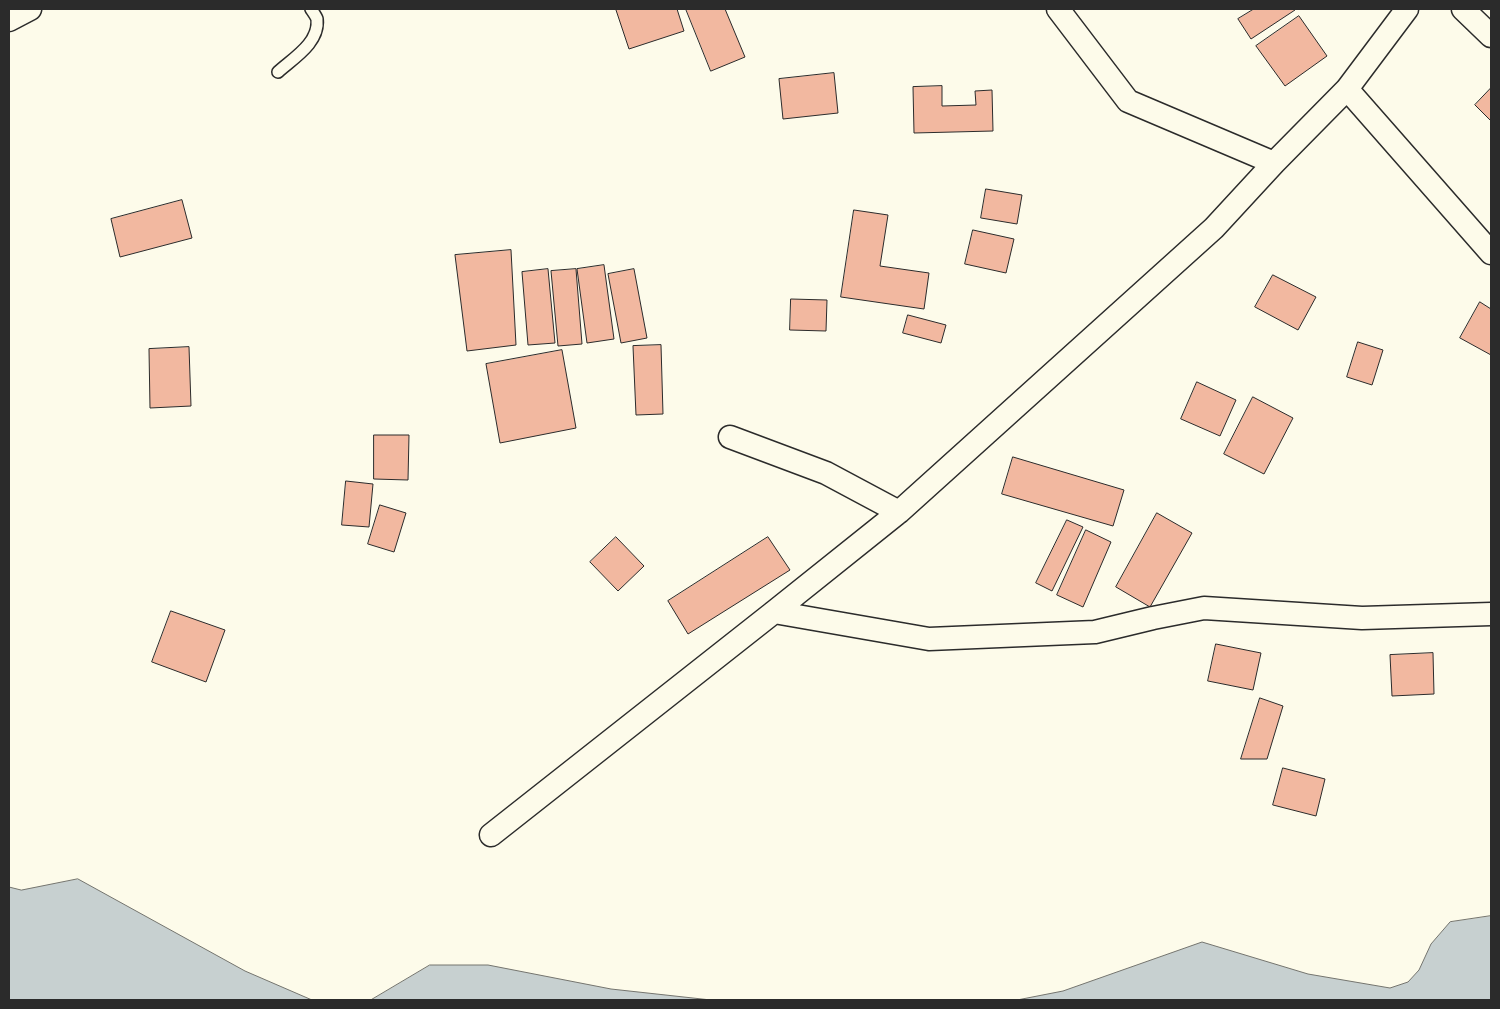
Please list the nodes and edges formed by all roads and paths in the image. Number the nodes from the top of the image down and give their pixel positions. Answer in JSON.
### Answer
{"nodes":[{"id":1,"x":30,"y":9,"type":"edge"},
{"id":2,"x":311,"y":9,"type":"edge"},
{"id":3,"x":1058,"y":9,"type":"edge"},
{"id":4,"x":1407,"y":9,"type":"edge"},
{"id":5,"x":1463,"y":9,"type":"edge"},
{"id":6,"x":9,"y":20,"type":"edge"},
{"id":7,"x":1491,"y":36,"type":"edge"},
{"id":8,"x":278,"y":72,"type":"dead end"},
{"id":9,"x":1347,"y":89,"type":"junction"},
{"id":10,"x":1274,"y":163,"type":"junction"},
{"id":11,"x":1491,"y":253,"type":"edge"},
{"id":12,"x":730,"y":437,"type":"dead end"},
{"id":13,"x":899,"y":512,"type":"junction"},
{"id":14,"x":774,"y":612,"type":"junction"},
{"id":15,"x":1491,"y":614,"type":"edge"},
{"id":16,"x":491,"y":836,"type":"dead end"}],
"edges":[{"from":1,"to":6,"type":"street"},
{"from":2,"to":8,"type":"lane"},
{"from":3,"to":10,"type":"street"},
{"from":4,"to":9,"type":"street"},
{"from":5,"to":7,"type":"street"},
{"from":9,"to":10,"type":"street"},
{"from":9,"to":11,"type":"street"},
{"from":10,"to":13,"type":"street"},
{"from":12,"to":13,"type":"street"},
{"from":13,"to":14,"type":"street"},
{"from":14,"to":15,"type":"street"},
{"from":14,"to":16,"type":"street"}]}
